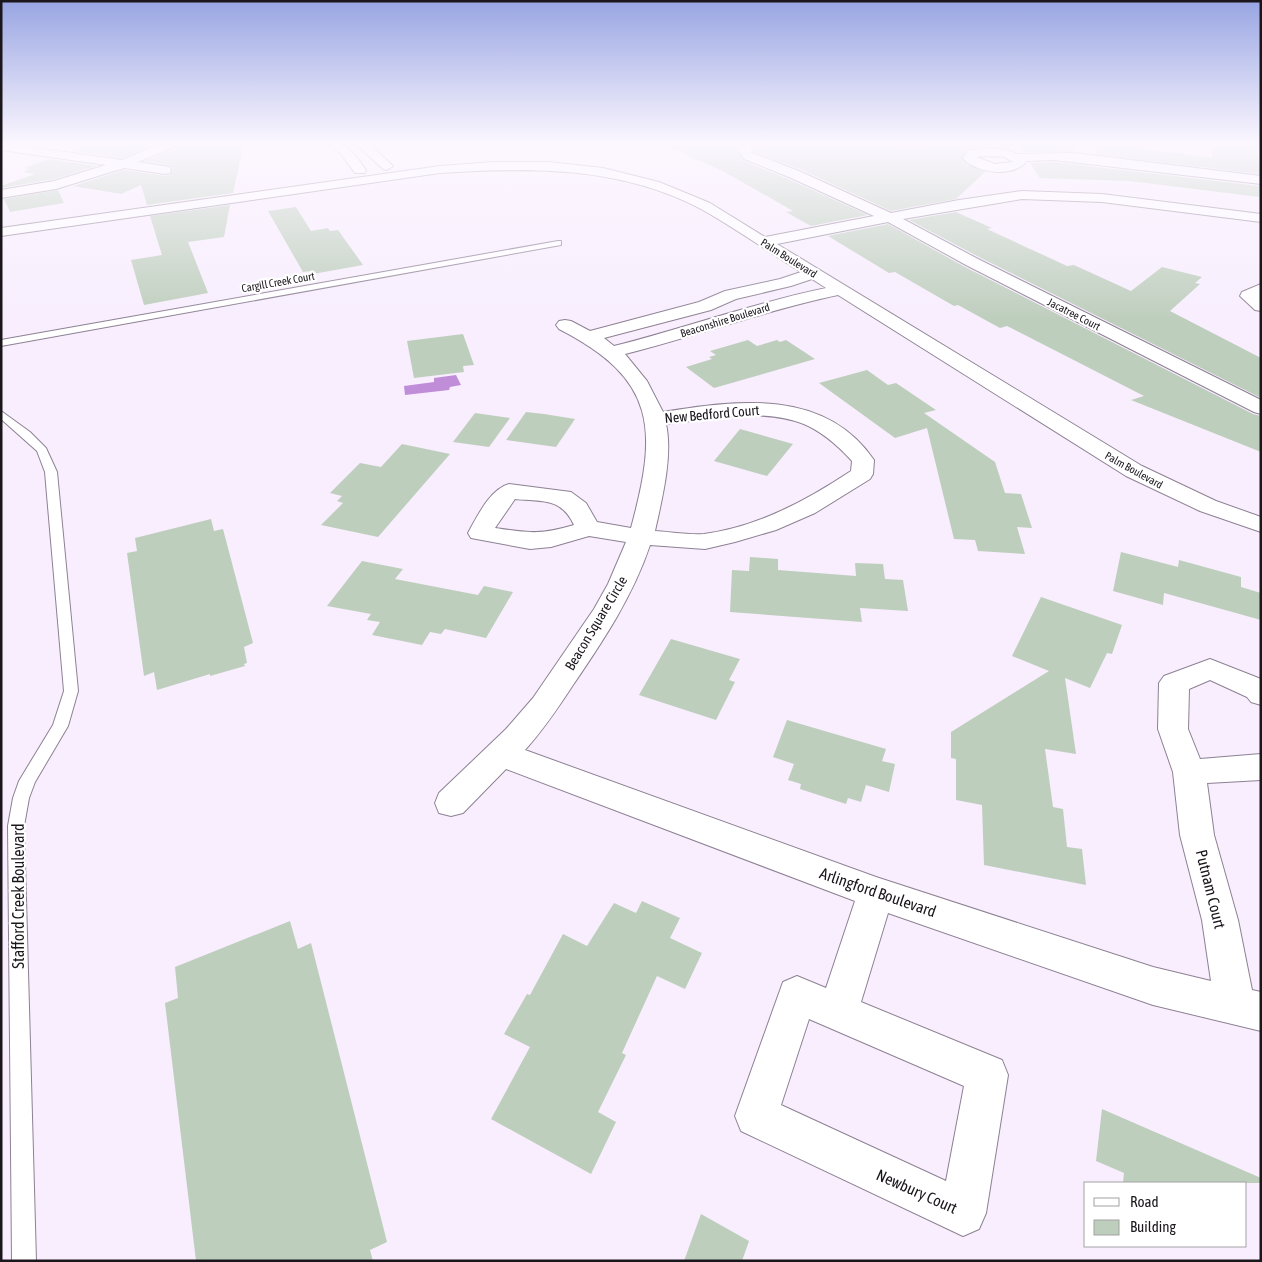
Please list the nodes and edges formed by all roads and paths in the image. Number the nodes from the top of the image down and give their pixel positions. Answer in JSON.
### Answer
{"nodes":[{"id":1,"x":206,"y":202,"type":"edge"},
{"id":2,"x":696,"y":202,"type":"edge"},
{"id":3,"x":852,"y":202,"type":"edge"},
{"id":4,"x":968,"y":202,"type":"edge"},
{"id":5,"x":1140,"y":202,"type":"edge"},
{"id":6,"x":889,"y":217,"type":"junction"},
{"id":7,"x":1261,"y":218,"type":"edge"},
{"id":8,"x":1,"y":232,"type":"edge"},
{"id":9,"x":762,"y":242,"type":"junction"},
{"id":10,"x":558,"y":243,"type":"dead end"},
{"id":11,"x":813,"y":273,"type":"junction"},
{"id":12,"x":1261,"y":289,"type":"edge"},
{"id":13,"x":839,"y":290,"type":"junction"},
{"id":14,"x":1261,"y":306,"type":"edge"},
{"id":15,"x":565,"y":326,"type":"dead end"},
{"id":16,"x":588,"y":337,"type":"junction"},
{"id":17,"x":1,"y":344,"type":"edge"},
{"id":18,"x":612,"y":352,"type":"junction"},
{"id":19,"x":1261,"y":408,"type":"edge"},
{"id":20,"x":1,"y":414,"type":"edge"},
{"id":21,"x":655,"y":419,"type":"junction"},
{"id":22,"x":1261,"y":524,"type":"edge"},
{"id":23,"x":588,"y":528,"type":"dead end"},
{"id":24,"x":641,"y":538,"type":"junction"},
{"id":25,"x":1261,"y":694,"type":"edge"},
{"id":26,"x":502,"y":754,"type":"junction"},
{"id":27,"x":1261,"y":767,"type":"edge"},
{"id":28,"x":1189,"y":772,"type":"junction"},
{"id":29,"x":451,"y":803,"type":"dead end"},
{"id":30,"x":876,"y":893,"type":"junction"},
{"id":31,"x":1248,"y":1009,"type":"edge"},
{"id":32,"x":838,"y":1011,"type":"junction"},
{"id":33,"x":24,"y":1261,"type":"edge"}],
"edges":[{"from":1,"to":8,"type":"street","name":"Palm Boulevard"},
{"from":2,"to":9,"type":"street","name":"Palm Boulevard"},
{"from":3,"to":6,"type":"street","name":"Jacatree Court"},
{"from":4,"to":6,"type":"street"},
{"from":5,"to":7,"type":"street"},
{"from":6,"to":9,"type":"street"},
{"from":6,"to":19,"type":"street","name":"Jacatree Court"},
{"from":9,"to":11,"type":"street","name":"Palm Boulevard"},
{"from":10,"to":17,"type":"lane","name":"Cargill Creek Court"},
{"from":11,"to":13,"type":"street","name":"Palm Boulevard"},
{"from":11,"to":16,"type":"street","name":"Beaconshire Boulevard"},
{"from":12,"to":14,"type":"street"},
{"from":13,"to":18,"type":"street","name":"Beaconshire Boulevard"},
{"from":13,"to":22,"type":"street","name":"Palm Boulevard"},
{"from":15,"to":16,"type":"street","name":"Beacon Square Circle"},
{"from":16,"to":18,"type":"street","name":"Beacon Square Circle"},
{"from":18,"to":21,"type":"street","name":"Beacon Square Circle"},
{"from":20,"to":33,"type":"lane","name":"Stafford Creek Boulevard"},
{"from":21,"to":24,"type":"street","name":"Beacon Square Circle"},
{"from":21,"to":24,"type":"street","name":"New Bedford Court"},
{"from":23,"to":24,"type":"street"},
{"from":24,"to":26,"type":"street","name":"Beacon Square Circle"},
{"from":25,"to":28,"type":"street","name":"Putnam Court"},
{"from":26,"to":29,"type":"street","name":"Beacon Square Circle"},
{"from":26,"to":30,"type":"street","name":"Arlingford Boulevard"},
{"from":27,"to":28,"type":"street"},
{"from":28,"to":31,"type":"street","name":"Putnam Court"},
{"from":30,"to":31,"type":"street","name":"Arlingford Boulevard"},
{"from":30,"to":32,"type":"street"},
{"from":32,"to":32,"type":"street","name":"Newbury Court"}]}
